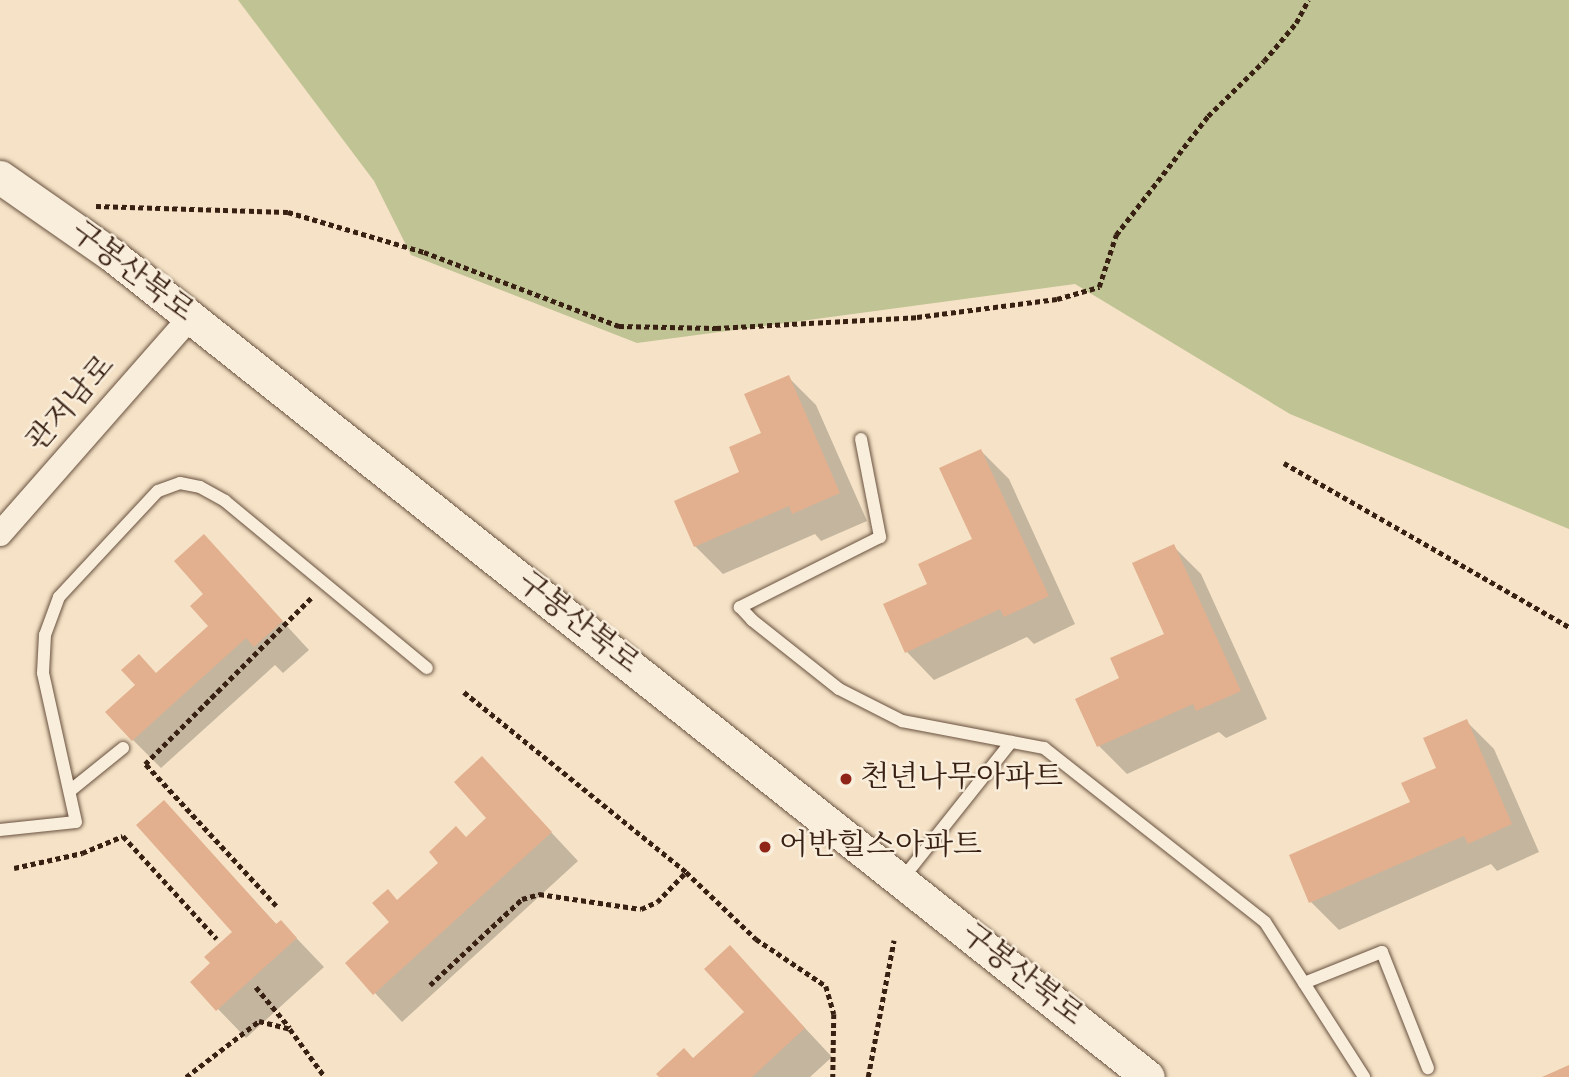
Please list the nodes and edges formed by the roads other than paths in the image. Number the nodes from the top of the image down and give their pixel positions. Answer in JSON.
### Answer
{"nodes":[{"id":1,"x":0,"y":177,"type":"edge"},
{"id":2,"x":190,"y":318,"type":"junction"},
{"id":3,"x":861,"y":439,"type":"dead end"},
{"id":4,"x":1,"y":532,"type":"edge"},
{"id":5,"x":427,"y":668,"type":"dead end"},
{"id":6,"x":1011,"y":742,"type":"junction"},
{"id":7,"x":123,"y":748,"type":"dead end"},
{"id":8,"x":71,"y":790,"type":"junction"},
{"id":9,"x":0,"y":830,"type":"edge"},
{"id":10,"x":901,"y":881,"type":"junction"},
{"id":11,"x":1304,"y":983,"type":"junction"},
{"id":12,"x":1428,"y":1068,"type":"dead end"},
{"id":13,"x":1148,"y":1077,"type":"edge"},
{"id":14,"x":1364,"y":1077,"type":"edge"}],
"edges":[{"from":1,"to":2,"type":"main road","name":"구봉산북로"},
{"from":2,"to":4,"type":"street","name":"관저남로"},
{"from":2,"to":10,"type":"main road","name":"구봉산북로"},
{"from":3,"to":6,"type":"lane"},
{"from":5,"to":8,"type":"lane"},
{"from":6,"to":10,"type":"lane"},
{"from":6,"to":11,"type":"lane"},
{"from":7,"to":8,"type":"lane"},
{"from":8,"to":9,"type":"lane"},
{"from":10,"to":13,"type":"main road","name":"구봉산북로"},
{"from":11,"to":12,"type":"lane"},
{"from":11,"to":14,"type":"lane"}]}
